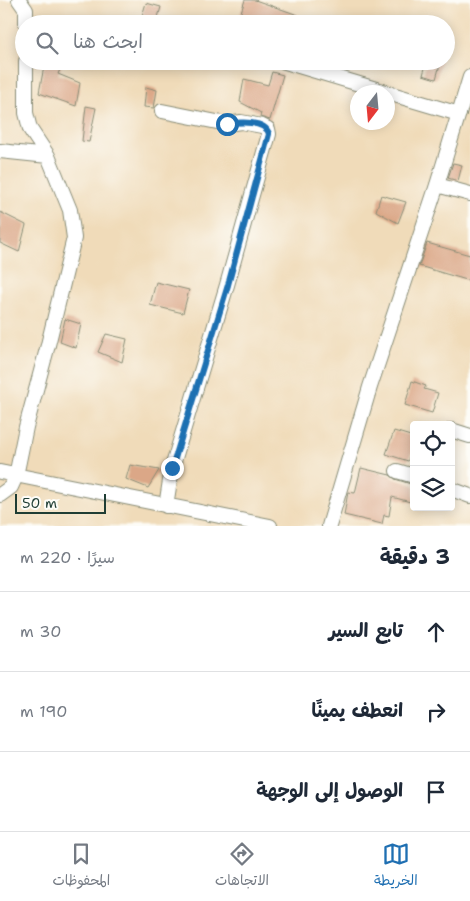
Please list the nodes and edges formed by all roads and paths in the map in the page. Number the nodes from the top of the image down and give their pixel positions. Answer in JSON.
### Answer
{"nodes":[{"id":1,"x":19,"y":0,"type":"edge"},
{"id":2,"x":26,"y":15,"type":"edge"},
{"id":3,"x":26,"y":70,"type":"edge"},
{"id":4,"x":312,"y":70,"type":"edge"},
{"id":5,"x":470,"y":77,"type":"edge"},
{"id":6,"x":361,"y":85,"type":"edge"},
{"id":7,"x":395,"y":95,"type":"edge"},
{"id":8,"x":162,"y":111,"type":"dead end"},
{"id":9,"x":459,"y":114,"type":"junction"},
{"id":10,"x":0,"y":151,"type":"edge"},
{"id":11,"x":48,"y":156,"type":"junction"},
{"id":12,"x":437,"y":185,"type":"junction"},
{"id":13,"x":470,"y":194,"type":"edge"},
{"id":14,"x":455,"y":431,"type":"edge"},
{"id":15,"x":470,"y":436,"type":"edge"},
{"id":16,"x":397,"y":471,"type":"dead end"},
{"id":17,"x":0,"y":472,"type":"edge"},
{"id":18,"x":410,"y":475,"type":"edge"},
{"id":19,"x":16,"y":476,"type":"junction"},
{"id":20,"x":455,"y":490,"type":"edge"},
{"id":21,"x":0,"y":495,"type":"edge"},
{"id":22,"x":470,"y":496,"type":"edge"},
{"id":23,"x":166,"y":506,"type":"junction"},
{"id":24,"x":226,"y":522,"type":"edge"},
{"id":25,"x":270,"y":526,"type":"edge"},
{"id":26,"x":329,"y":526,"type":"edge"}],
"edges":[{"from":1,"to":2,"type":"street"},
{"from":3,"to":11,"type":"street"},
{"from":4,"to":6,"type":"street"},
{"from":5,"to":9,"type":"street"},
{"from":7,"to":9,"type":"street"},
{"from":8,"to":23,"type":"street"},
{"from":9,"to":12,"type":"street"},
{"from":10,"to":11,"type":"street"},
{"from":11,"to":19,"type":"street"},
{"from":12,"to":13,"type":"street"},
{"from":12,"to":26,"type":"street"},
{"from":14,"to":15,"type":"street"},
{"from":16,"to":18,"type":"street"},
{"from":17,"to":19,"type":"street"},
{"from":19,"to":21,"type":"street"},
{"from":19,"to":23,"type":"street"},
{"from":20,"to":22,"type":"street"},
{"from":23,"to":24,"type":"street"},
{"from":24,"to":25,"type":"street"}]}
